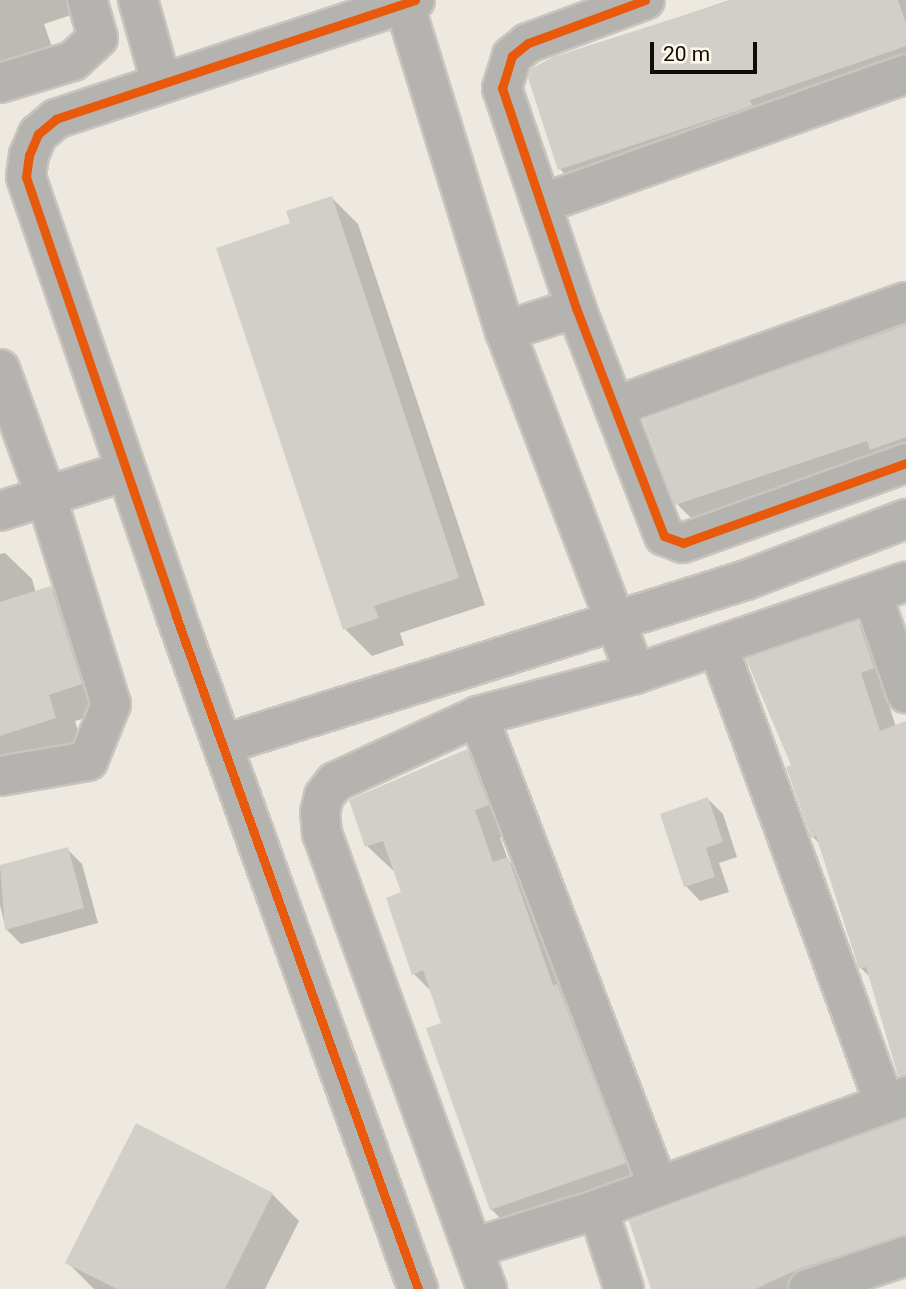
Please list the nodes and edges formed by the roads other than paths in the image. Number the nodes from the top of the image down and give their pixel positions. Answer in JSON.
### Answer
{"nodes":[{"id":1,"x":87,"y":0,"type":"edge"},
{"id":2,"x":138,"y":0,"type":"edge"},
{"id":3,"x":645,"y":0,"type":"edge"},
{"id":4,"x":407,"y":1,"type":"edge"},
{"id":5,"x":906,"y":74,"type":"edge"},
{"id":6,"x":161,"y":82,"type":"junction"},
{"id":7,"x":0,"y":83,"type":"edge"},
{"id":8,"x":541,"y":204,"type":"junction"},
{"id":9,"x":906,"y":302,"type":"edge"},
{"id":10,"x":576,"y":308,"type":"junction"},
{"id":11,"x":505,"y":331,"type":"junction"},
{"id":12,"x":0,"y":369,"type":"edge"},
{"id":13,"x":614,"y":407,"type":"junction"},
{"id":14,"x":906,"y":463,"type":"edge"},
{"id":15,"x":126,"y":471,"type":"junction"},
{"id":16,"x":47,"y":499,"type":"junction"},
{"id":17,"x":0,"y":511,"type":"edge"},
{"id":18,"x":906,"y":519,"type":"edge"},
{"id":19,"x":889,"y":588,"type":"edge"},
{"id":20,"x":615,"y":621,"type":"junction"},
{"id":21,"x":718,"y":646,"type":"junction"},
{"id":22,"x":635,"y":674,"type":"junction"},
{"id":23,"x":906,"y":693,"type":"edge"},
{"id":24,"x":478,"y":716,"type":"junction"},
{"id":25,"x":224,"y":744,"type":"junction"},
{"id":26,"x":0,"y":776,"type":"edge"},
{"id":27,"x":895,"y":1100,"type":"edge"},
{"id":28,"x":657,"y":1184,"type":"junction"},
{"id":29,"x":598,"y":1209,"type":"junction"},
{"id":30,"x":473,"y":1248,"type":"junction"},
{"id":31,"x":906,"y":1256,"type":"edge"},
{"id":32,"x":418,"y":1289,"type":"edge"},
{"id":33,"x":487,"y":1289,"type":"edge"},
{"id":34,"x":624,"y":1289,"type":"edge"},
{"id":35,"x":808,"y":1289,"type":"edge"}],
"edges":[{"from":1,"to":7,"type":"street"},
{"from":2,"to":6,"type":"street"},
{"from":3,"to":8,"type":"street"},
{"from":4,"to":6,"type":"street"},
{"from":4,"to":11,"type":"street"},
{"from":5,"to":8,"type":"street"},
{"from":6,"to":15,"type":"street"},
{"from":8,"to":10,"type":"street"},
{"from":9,"to":13,"type":"street"},
{"from":10,"to":11,"type":"street"},
{"from":10,"to":13,"type":"street"},
{"from":11,"to":20,"type":"street"},
{"from":12,"to":16,"type":"street"},
{"from":13,"to":14,"type":"street"},
{"from":15,"to":16,"type":"street"},
{"from":15,"to":25,"type":"street"},
{"from":16,"to":17,"type":"street"},
{"from":16,"to":26,"type":"street"},
{"from":18,"to":20,"type":"street"},
{"from":19,"to":21,"type":"street"},
{"from":19,"to":23,"type":"street"},
{"from":20,"to":22,"type":"street"},
{"from":20,"to":25,"type":"street"},
{"from":21,"to":22,"type":"street"},
{"from":21,"to":27,"type":"street"},
{"from":22,"to":24,"type":"street"},
{"from":24,"to":28,"type":"street"},
{"from":24,"to":30,"type":"street"},
{"from":25,"to":32,"type":"street"},
{"from":27,"to":28,"type":"street"},
{"from":28,"to":29,"type":"street"},
{"from":29,"to":30,"type":"street"},
{"from":29,"to":34,"type":"street"},
{"from":30,"to":33,"type":"street"},
{"from":31,"to":35,"type":"street"}]}
